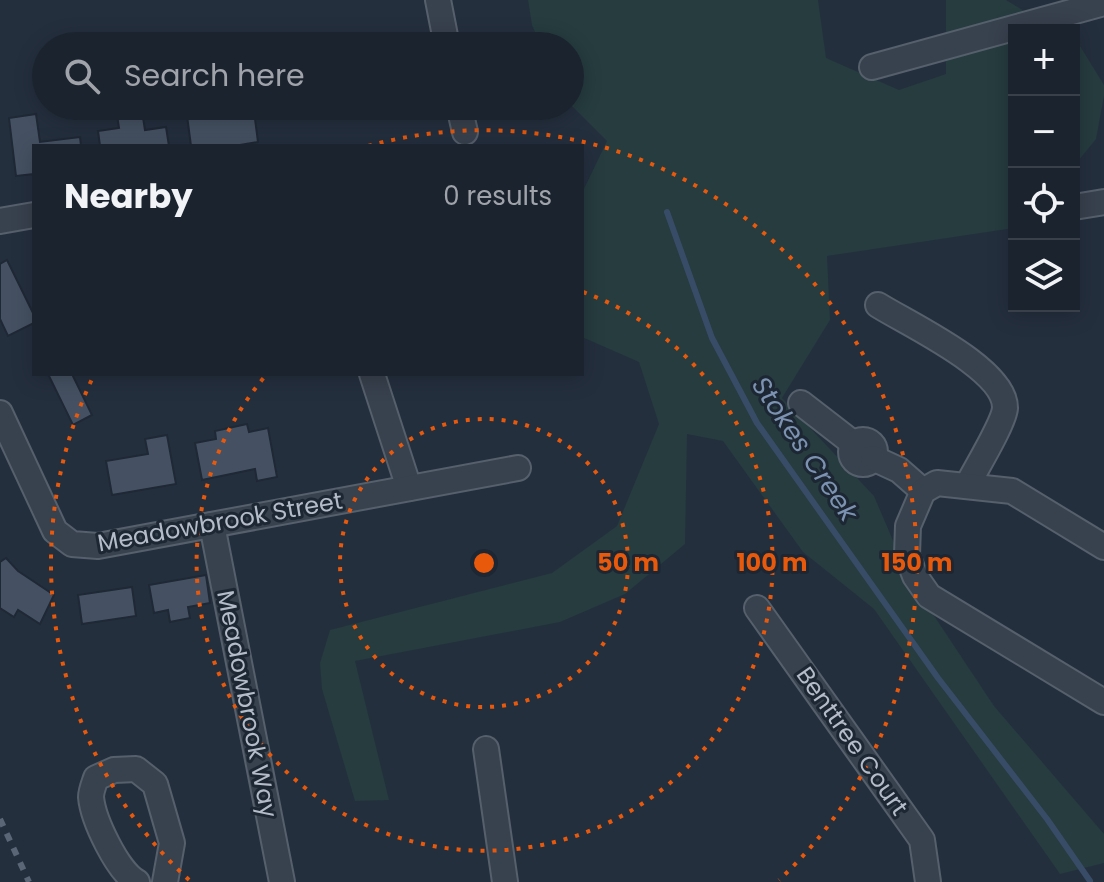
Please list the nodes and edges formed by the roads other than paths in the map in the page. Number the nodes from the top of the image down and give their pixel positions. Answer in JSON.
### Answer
{"nodes":[{"id":1,"x":438,"y":0,"type":"edge"},
{"id":2,"x":1104,"y":3,"type":"edge"},
{"id":3,"x":444,"y":32,"type":"edge"},
{"id":4,"x":872,"y":67,"type":"dead end"},
{"id":5,"x":462,"y":120,"type":"edge"},
{"id":6,"x":465,"y":132,"type":"dead end"},
{"id":7,"x":1104,"y":202,"type":"edge"},
{"id":8,"x":1080,"y":206,"type":"edge"},
{"id":9,"x":32,"y":215,"type":"edge"},
{"id":10,"x":0,"y":221,"type":"edge"},
{"id":11,"x":878,"y":305,"type":"dead end"},
{"id":12,"x":373,"y":376,"type":"edge"},
{"id":13,"x":801,"y":403,"type":"dead end"},
{"id":14,"x":0,"y":413,"type":"edge"},
{"id":15,"x":518,"y":468,"type":"dead end"},
{"id":16,"x":967,"y":486,"type":"junction"},
{"id":17,"x":409,"y":488,"type":"junction"},
{"id":18,"x":923,"y":491,"type":"junction"},
{"id":19,"x":212,"y":525,"type":"junction"},
{"id":20,"x":1104,"y":547,"type":"edge"},
{"id":21,"x":757,"y":608,"type":"dead end"},
{"id":22,"x":1104,"y":702,"type":"edge"},
{"id":23,"x":486,"y":749,"type":"dead end"},
{"id":24,"x":137,"y":882,"type":"edge"},
{"id":25,"x":165,"y":882,"type":"edge"},
{"id":26,"x":282,"y":882,"type":"edge"},
{"id":27,"x":505,"y":882,"type":"edge"},
{"id":28,"x":928,"y":882,"type":"edge"}],
"edges":[{"from":1,"to":3,"type":"street"},
{"from":2,"to":4,"type":"street"},
{"from":5,"to":6,"type":"street"},
{"from":7,"to":8,"type":"street"},
{"from":9,"to":10,"type":"street"},
{"from":11,"to":16,"type":"street"},
{"from":12,"to":17,"type":"street"},
{"from":13,"to":18,"type":"street"},
{"from":14,"to":19,"type":"street","name":"Meadowbrook Street"},
{"from":15,"to":17,"type":"street","name":"Meadowbrook Street"},
{"from":16,"to":18,"type":"street"},
{"from":16,"to":20,"type":"street"},
{"from":17,"to":19,"type":"street","name":"Meadowbrook Street"},
{"from":18,"to":22,"type":"street"},
{"from":19,"to":26,"type":"street","name":"Meadowbrook Way"},
{"from":21,"to":28,"type":"street","name":"Benttree Court"},
{"from":23,"to":27,"type":"street"},
{"from":24,"to":25,"type":"street"}]}
